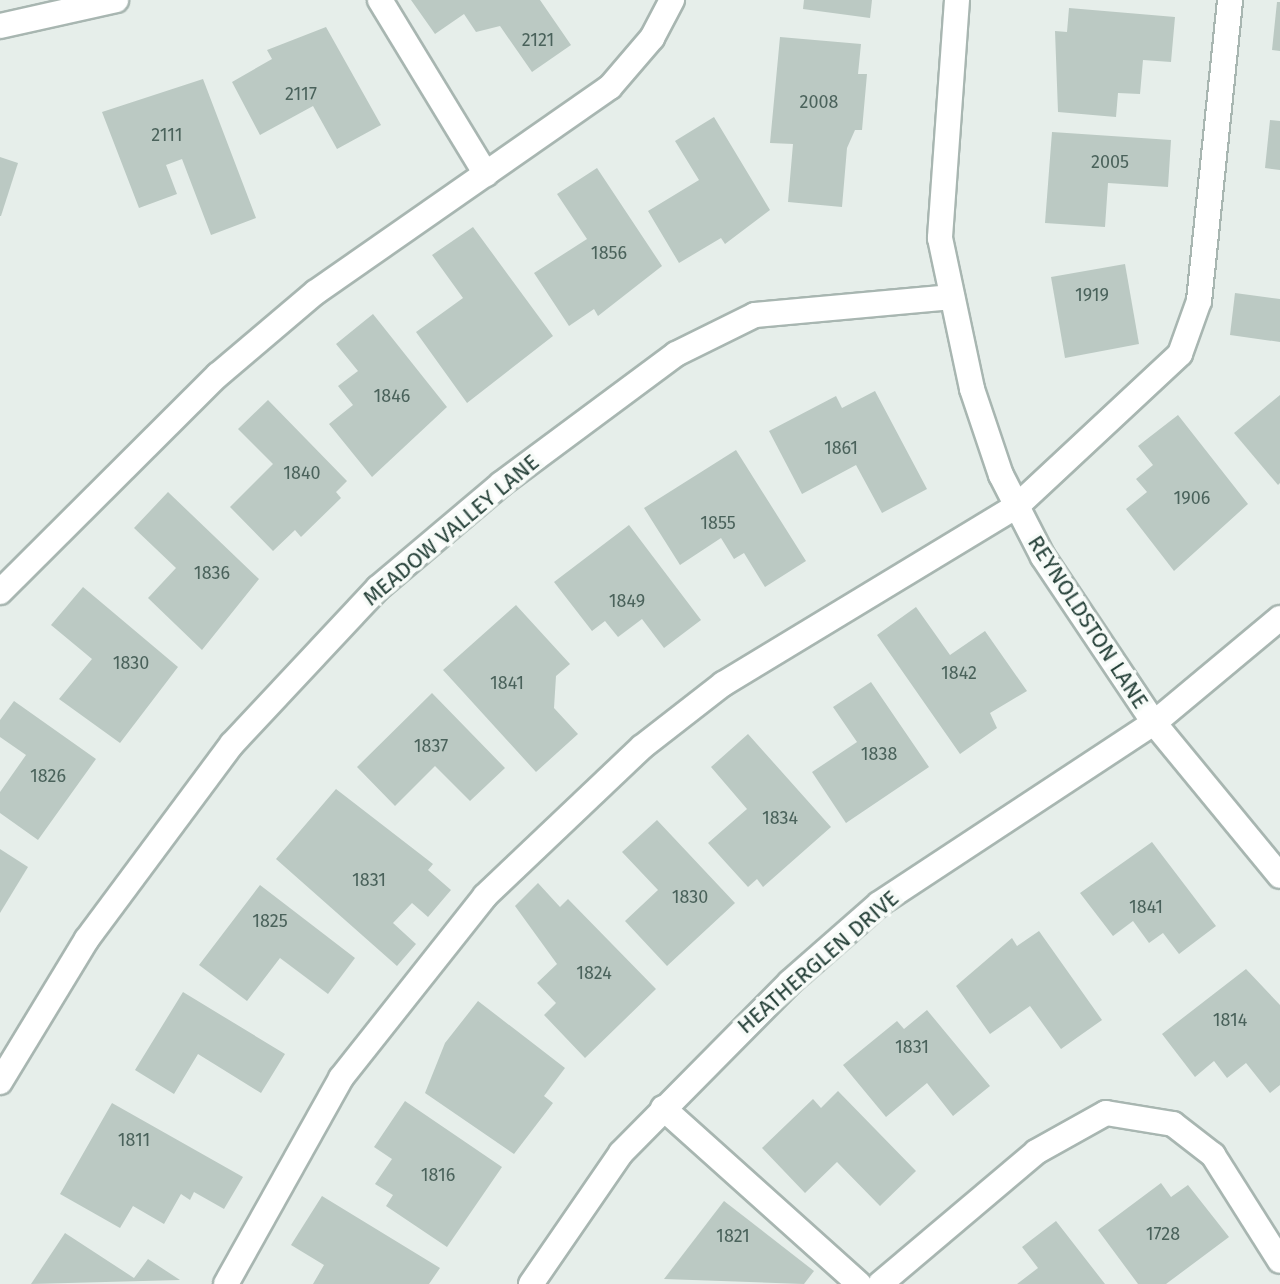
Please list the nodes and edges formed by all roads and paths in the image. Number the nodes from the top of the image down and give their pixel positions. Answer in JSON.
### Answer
{"nodes":[{"id":1,"x":116,"y":0,"type":"edge"},
{"id":2,"x":380,"y":0,"type":"edge"},
{"id":3,"x":672,"y":0,"type":"edge"},
{"id":4,"x":957,"y":0,"type":"edge"},
{"id":5,"x":1230,"y":0,"type":"edge"},
{"id":6,"x":0,"y":26,"type":"edge"},
{"id":7,"x":486,"y":174,"type":"junction"},
{"id":8,"x":952,"y":297,"type":"junction"},
{"id":9,"x":1017,"y":506,"type":"junction"},
{"id":10,"x":0,"y":592,"type":"edge"},
{"id":11,"x":1280,"y":618,"type":"edge"},
{"id":12,"x":1154,"y":723,"type":"junction"},
{"id":13,"x":1280,"y":876,"type":"edge"},
{"id":14,"x":0,"y":1082,"type":"edge"},
{"id":15,"x":663,"y":1108,"type":"junction"},
{"id":16,"x":1280,"y":1261,"type":"edge"},
{"id":17,"x":226,"y":1284,"type":"edge"},
{"id":18,"x":531,"y":1284,"type":"edge"},
{"id":19,"x":859,"y":1284,"type":"edge"},
{"id":20,"x":880,"y":1284,"type":"edge"}],
"edges":[{"from":1,"to":6,"type":"street"},
{"from":2,"to":7,"type":"street"},
{"from":3,"to":7,"type":"street"},
{"from":4,"to":8,"type":"street","name":"REYNOLDSTON LANE"},
{"from":5,"to":9,"type":"street"},
{"from":7,"to":10,"type":"street"},
{"from":8,"to":9,"type":"street","name":"REYNOLDSTON LANE"},
{"from":8,"to":14,"type":"street","name":"MEADOW VALLEY LANE"},
{"from":9,"to":12,"type":"street","name":"REYNOLDSTON LANE"},
{"from":9,"to":17,"type":"street"},
{"from":11,"to":12,"type":"street","name":"HEATHERGLEN DRIVE"},
{"from":12,"to":13,"type":"street","name":"REYNOLDSTON LANE"},
{"from":12,"to":15,"type":"street","name":"HEATHERGLEN DRIVE"},
{"from":15,"to":18,"type":"street","name":"HEATHERGLEN DRIVE"},
{"from":15,"to":19,"type":"street"},
{"from":16,"to":20,"type":"street"}]}
